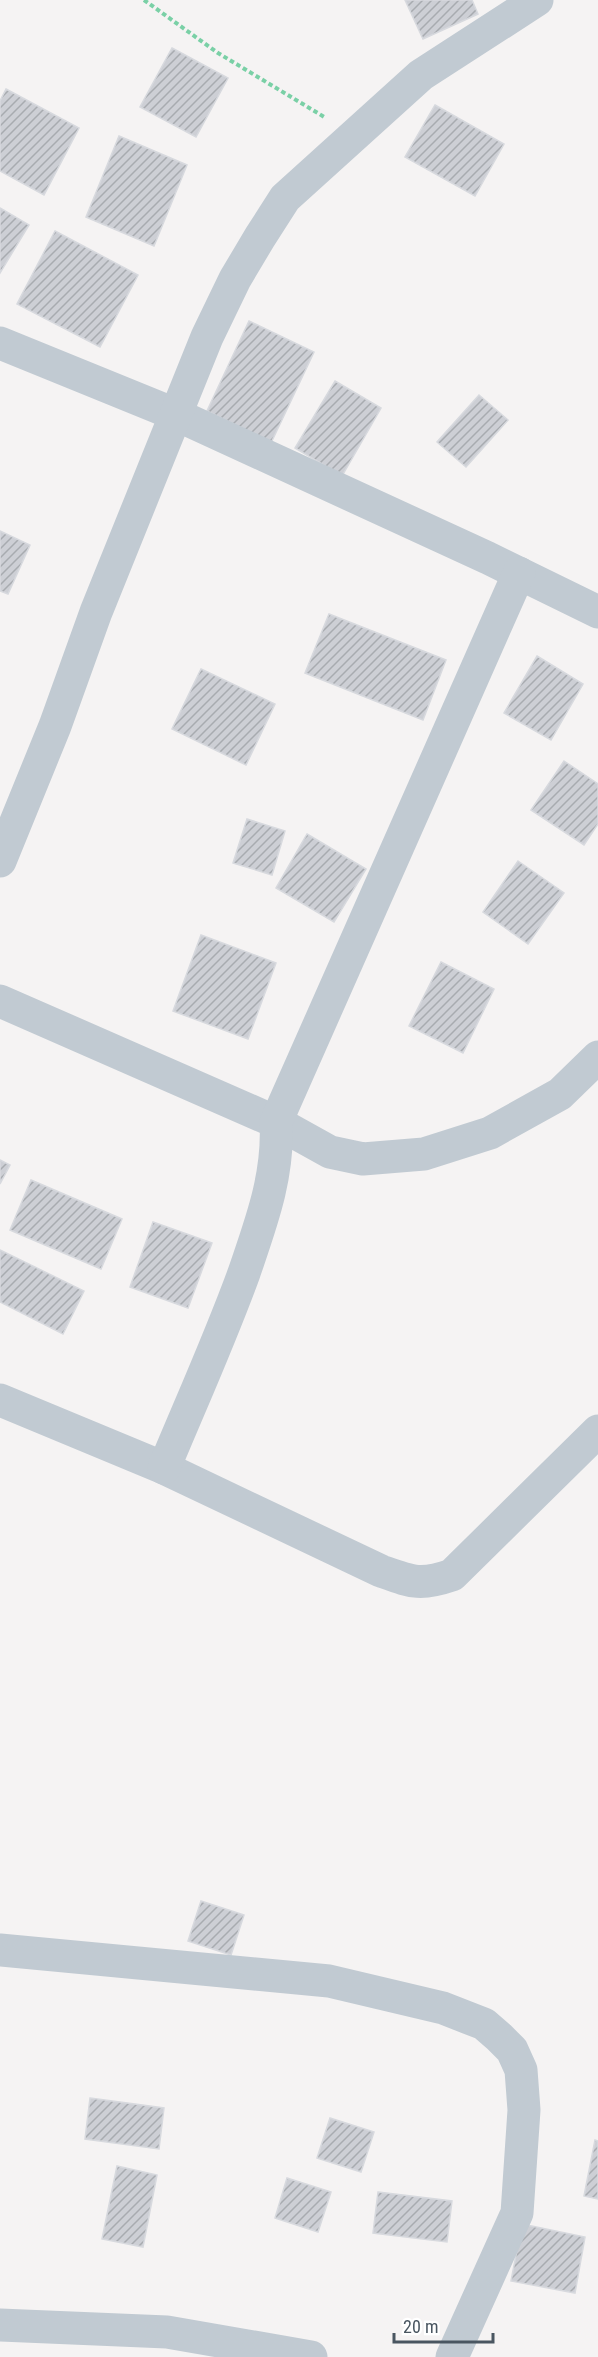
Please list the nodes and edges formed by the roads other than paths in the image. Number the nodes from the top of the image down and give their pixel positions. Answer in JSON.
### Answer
{"nodes":[{"id":1,"x":537,"y":0,"type":"edge"},
{"id":2,"x":0,"y":344,"type":"edge"},
{"id":3,"x":177,"y":415,"type":"junction"},
{"id":4,"x":519,"y":573,"type":"junction"},
{"id":5,"x":598,"y":612,"type":"edge"},
{"id":6,"x":0,"y":861,"type":"edge"},
{"id":7,"x":0,"y":1000,"type":"edge"},
{"id":8,"x":598,"y":1058,"type":"edge"},
{"id":9,"x":276,"y":1122,"type":"junction"},
{"id":10,"x":0,"y":1400,"type":"edge"},
{"id":11,"x":598,"y":1431,"type":"edge"},
{"id":12,"x":164,"y":1468,"type":"junction"},
{"id":13,"x":0,"y":1950,"type":"edge"},
{"id":14,"x":0,"y":2325,"type":"edge"},
{"id":15,"x":311,"y":2357,"type":"edge"},
{"id":16,"x":452,"y":2357,"type":"edge"}],
"edges":[{"from":1,"to":3,"type":"street"},
{"from":2,"to":3,"type":"street"},
{"from":3,"to":4,"type":"street"},
{"from":3,"to":6,"type":"street"},
{"from":4,"to":5,"type":"street"},
{"from":4,"to":9,"type":"street"},
{"from":7,"to":9,"type":"street"},
{"from":8,"to":9,"type":"street"},
{"from":9,"to":12,"type":"street"},
{"from":10,"to":12,"type":"street"},
{"from":11,"to":12,"type":"street"},
{"from":13,"to":16,"type":"street"},
{"from":14,"to":15,"type":"street"}]}
